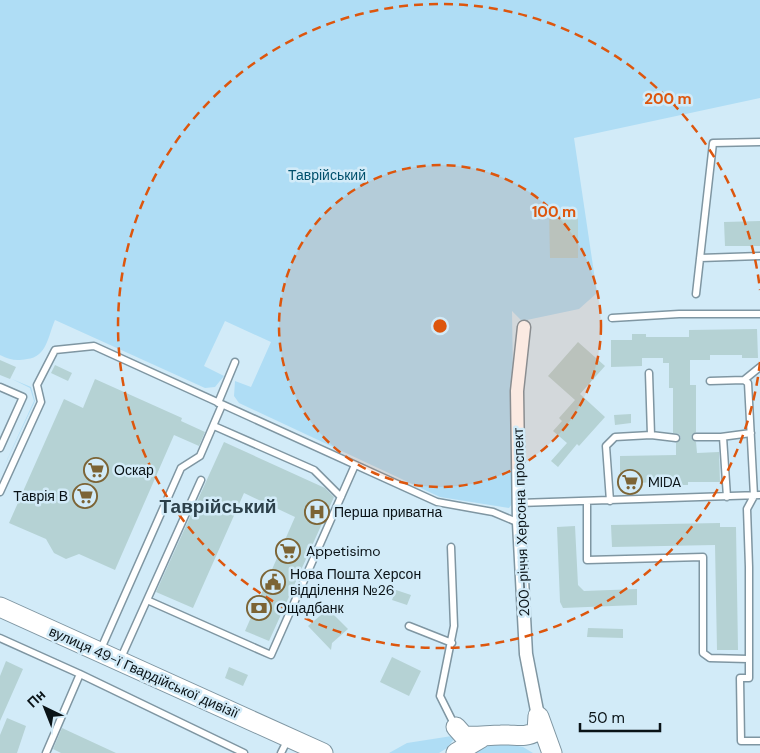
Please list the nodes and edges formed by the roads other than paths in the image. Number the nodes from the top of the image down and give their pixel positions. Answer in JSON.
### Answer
{"nodes":[{"id":1,"x":760,"y":142,"type":"edge"},
{"id":2,"x":760,"y":256,"type":"edge"},
{"id":3,"x":700,"y":258,"type":"junction"},
{"id":4,"x":696,"y":294,"type":"dead end"},
{"id":5,"x":760,"y":314,"type":"edge"},
{"id":6,"x":612,"y":318,"type":"dead end"},
{"id":7,"x":524,"y":326,"type":"dead end"},
{"id":8,"x":235,"y":362,"type":"dead end"},
{"id":9,"x":760,"y":367,"type":"edge"},
{"id":10,"x":649,"y":373,"type":"dead end"},
{"id":11,"x":744,"y":380,"type":"junction"},
{"id":12,"x":710,"y":381,"type":"dead end"},
{"id":13,"x":0,"y":387,"type":"edge"},
{"id":14,"x":220,"y":404,"type":"junction"},
{"id":15,"x":214,"y":426,"type":"junction"},
{"id":16,"x":751,"y":433,"type":"junction"},
{"id":17,"x":651,"y":435,"type":"junction"},
{"id":18,"x":696,"y":437,"type":"dead end"},
{"id":19,"x":723,"y":437,"type":"junction"},
{"id":20,"x":676,"y":438,"type":"dead end"},
{"id":21,"x":0,"y":448,"type":"edge"},
{"id":22,"x":355,"y":465,"type":"junction"},
{"id":23,"x":201,"y":480,"type":"dead end"},
{"id":24,"x":0,"y":492,"type":"edge"},
{"id":25,"x":757,"y":496,"type":"edge"},
{"id":26,"x":341,"y":497,"type":"junction"},
{"id":27,"x":726,"y":497,"type":"junction"},
{"id":28,"x":588,"y":501,"type":"junction"},
{"id":29,"x":610,"y":501,"type":"junction"},
{"id":30,"x":519,"y":504,"type":"junction"},
{"id":31,"x":519,"y":523,"type":"junction"},
{"id":32,"x":451,"y":547,"type":"dead end"},
{"id":33,"x":147,"y":600,"type":"junction"},
{"id":34,"x":0,"y":607,"type":"edge"},
{"id":35,"x":409,"y":626,"type":"dead end"},
{"id":36,"x":0,"y":638,"type":"edge"},
{"id":37,"x":452,"y":643,"type":"junction"},
{"id":38,"x":99,"y":652,"type":"junction"},
{"id":39,"x":748,"y":659,"type":"junction"},
{"id":40,"x":119,"y":661,"type":"junction"},
{"id":41,"x":80,"y":674,"type":"junction"},
{"id":42,"x":538,"y":716,"type":"junction"},
{"id":43,"x":456,"y":727,"type":"junction"},
{"id":44,"x":522,"y":737,"type":"junction"},
{"id":45,"x":481,"y":738,"type":"junction"},
{"id":46,"x":760,"y":741,"type":"edge"},
{"id":47,"x":285,"y":745,"type":"edge"},
{"id":48,"x":46,"y":753,"type":"edge"},
{"id":49,"x":244,"y":753,"type":"edge"},
{"id":50,"x":323,"y":753,"type":"edge"},
{"id":51,"x":455,"y":753,"type":"edge"},
{"id":52,"x":545,"y":753,"type":"edge"},
{"id":53,"x":552,"y":753,"type":"edge"}],
"edges":[{"from":1,"to":3,"type":"lane"},
{"from":2,"to":3,"type":"lane"},
{"from":3,"to":4,"type":"lane"},
{"from":5,"to":6,"type":"lane"},
{"from":7,"to":30,"type":"street","name":"200-річчя Херсона проспект"},
{"from":8,"to":14,"type":"lane"},
{"from":9,"to":11,"type":"lane"},
{"from":10,"to":17,"type":"lane"},
{"from":11,"to":12,"type":"lane"},
{"from":11,"to":16,"type":"lane"},
{"from":13,"to":21,"type":"lane"},
{"from":14,"to":15,"type":"lane"},
{"from":14,"to":22,"type":"lane"},
{"from":14,"to":24,"type":"lane"},
{"from":15,"to":26,"type":"lane"},
{"from":15,"to":38,"type":"lane"},
{"from":16,"to":19,"type":"lane"},
{"from":16,"to":25,"type":"lane"},
{"from":17,"to":20,"type":"lane"},
{"from":17,"to":29,"type":"lane"},
{"from":18,"to":19,"type":"lane"},
{"from":19,"to":27,"type":"lane"},
{"from":22,"to":26,"type":"lane"},
{"from":22,"to":31,"type":"lane"},
{"from":23,"to":33,"type":"lane"},
{"from":25,"to":27,"type":"lane"},
{"from":25,"to":39,"type":"lane"},
{"from":26,"to":33,"type":"lane"},
{"from":27,"to":29,"type":"lane"},
{"from":28,"to":29,"type":"lane"},
{"from":28,"to":30,"type":"lane"},
{"from":28,"to":39,"type":"lane"},
{"from":30,"to":31,"type":"street","name":"200-річчя Херсона проспект"},
{"from":31,"to":42,"type":"street","name":"200-річчя Херсона проспект"},
{"from":32,"to":37,"type":"lane"},
{"from":33,"to":40,"type":"lane"},
{"from":34,"to":38,"type":"street","name":"вулиця 49-ї Гвардійської дивізії"},
{"from":35,"to":37,"type":"lane"},
{"from":36,"to":41,"type":"lane"},
{"from":37,"to":43,"type":"lane"},
{"from":38,"to":40,"type":"street","name":"вулиця 49-ї Гвардійської дивізії"},
{"from":39,"to":46,"type":"lane"},
{"from":40,"to":47,"type":"street","name":"вулиця 49-ї Гвардійської дивізії"},
{"from":41,"to":48,"type":"lane"},
{"from":41,"to":49,"type":"lane"},
{"from":42,"to":44,"type":"street"},
{"from":42,"to":53,"type":"street"},
{"from":43,"to":45,"type":"street"},
{"from":43,"to":51,"type":"street"},
{"from":44,"to":45,"type":"street"},
{"from":44,"to":52,"type":"street"},
{"from":45,"to":51,"type":"street"},
{"from":47,"to":50,"type":"street","name":"вулиця 49-ї Гвардійської дивізії"}]}
